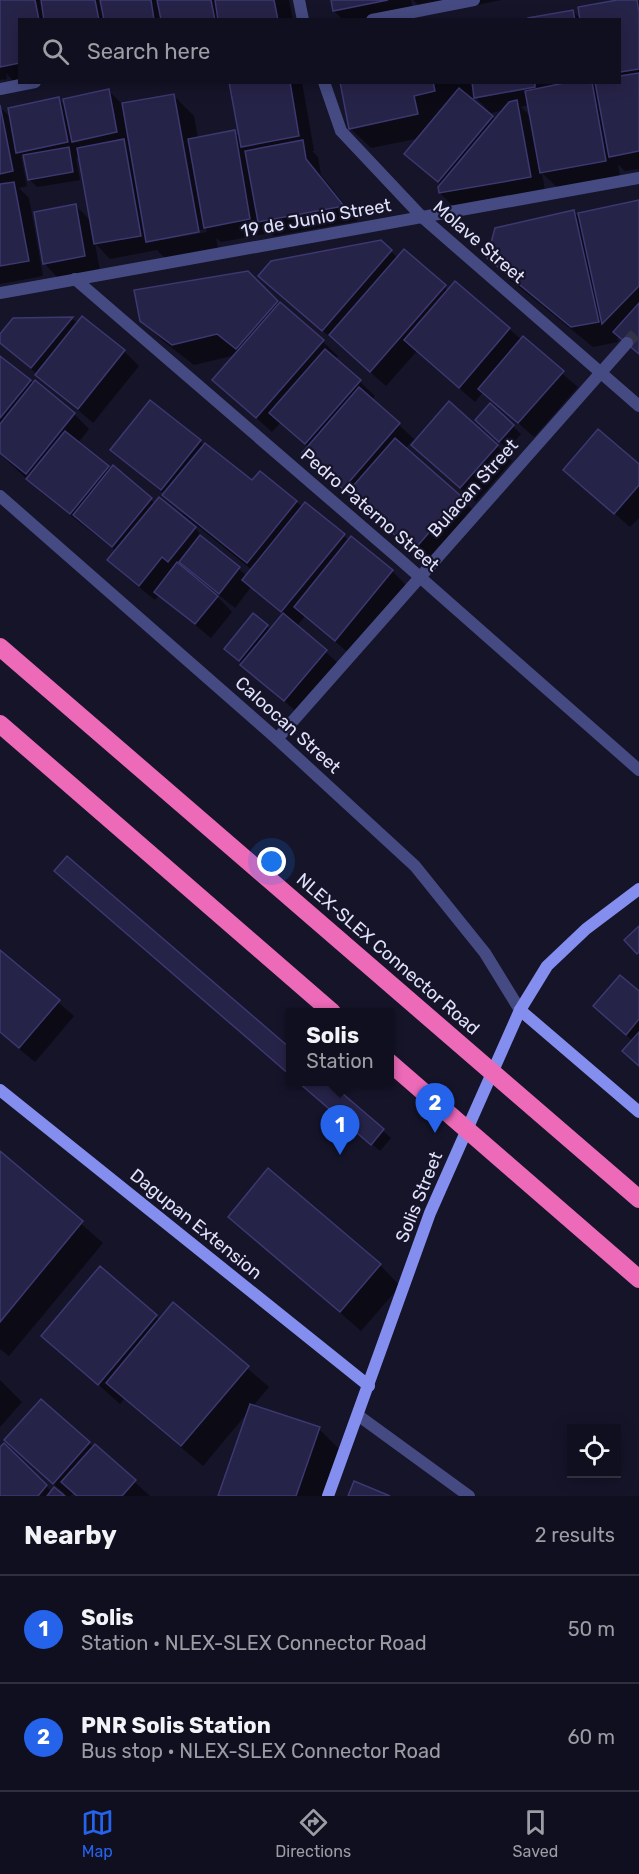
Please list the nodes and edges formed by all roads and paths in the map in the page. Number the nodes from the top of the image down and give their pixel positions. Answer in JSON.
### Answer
{"nodes":[{"id":1,"x":299,"y":0,"type":"edge"},
{"id":2,"x":474,"y":0,"type":"edge"},
{"id":3,"x":303,"y":18,"type":"edge"},
{"id":4,"x":382,"y":18,"type":"edge"},
{"id":5,"x":25,"y":84,"type":"edge"},
{"id":6,"x":325,"y":84,"type":"edge"},
{"id":7,"x":0,"y":89,"type":"edge"},
{"id":8,"x":639,"y":178,"type":"edge"},
{"id":9,"x":422,"y":217,"type":"junction"},
{"id":10,"x":75,"y":279,"type":"junction"},
{"id":11,"x":0,"y":293,"type":"edge"},
{"id":12,"x":627,"y":343,"type":"tunnel mouth"},
{"id":13,"x":599,"y":372,"type":"junction"},
{"id":14,"x":639,"y":406,"type":"edge"},
{"id":15,"x":0,"y":496,"type":"edge"},
{"id":16,"x":419,"y":576,"type":"junction"},
{"id":17,"x":0,"y":647,"type":"edge"},
{"id":18,"x":0,"y":724,"type":"edge"},
{"id":19,"x":278,"y":739,"type":"junction"},
{"id":20,"x":639,"y":770,"type":"edge"},
{"id":21,"x":639,"y":889,"type":"edge"},
{"id":22,"x":327,"y":1008,"type":"edge"},
{"id":23,"x":520,"y":1010,"type":"junction"},
{"id":24,"x":394,"y":1065,"type":"edge"},
{"id":25,"x":0,"y":1090,"type":"edge"},
{"id":26,"x":639,"y":1112,"type":"edge"},
{"id":27,"x":639,"y":1199,"type":"edge"},
{"id":28,"x":639,"y":1279,"type":"edge"},
{"id":29,"x":369,"y":1386,"type":"junction"},
{"id":30,"x":359,"y":1416,"type":"junction"},
{"id":31,"x":328,"y":1496,"type":"edge"},
{"id":32,"x":469,"y":1496,"type":"edge"}],
"edges":[{"from":1,"to":3,"type":"street"},
{"from":2,"to":4,"type":"street"},
{"from":5,"to":7,"type":"street"},
{"from":6,"to":9,"type":"street","name":"Molave Street"},
{"from":8,"to":9,"type":"street","name":"19 de Junio Street"},
{"from":9,"to":10,"type":"street","name":"19 de Junio Street"},
{"from":9,"to":13,"type":"street","name":"Molave Street"},
{"from":10,"to":11,"type":"street","name":"19 de Junio Street"},
{"from":10,"to":16,"type":"street","name":"Pedro Paterno Street"},
{"from":12,"to":13,"type":"street","name":"Bulacan Street"},
{"from":13,"to":14,"type":"street","name":"Molave Street"},
{"from":13,"to":16,"type":"street","name":"Bulacan Street"},
{"from":15,"to":19,"type":"street","name":"Caloocan Street"},
{"from":16,"to":19,"type":"street","name":"Bulacan Street"},
{"from":16,"to":20,"type":"street","name":"Pedro Paterno Street"},
{"from":17,"to":27,"type":"highway","name":"NLEX-SLEX Connector Road","bridge":true},
{"from":18,"to":22,"type":"highway"},
{"from":19,"to":23,"type":"street","name":"Caloocan Street"},
{"from":21,"to":23,"type":"street","name":"Solis Street"},
{"from":23,"to":26,"type":"street"},
{"from":23,"to":29,"type":"street","name":"Solis Street"},
{"from":24,"to":28,"type":"highway","bridge":true},
{"from":25,"to":29,"type":"street","name":"Dagupan Extension"},
{"from":29,"to":30,"type":"street","name":"Solis Street"},
{"from":30,"to":31,"type":"street","name":"Solis Street"},
{"from":30,"to":32,"type":"street"}]}
